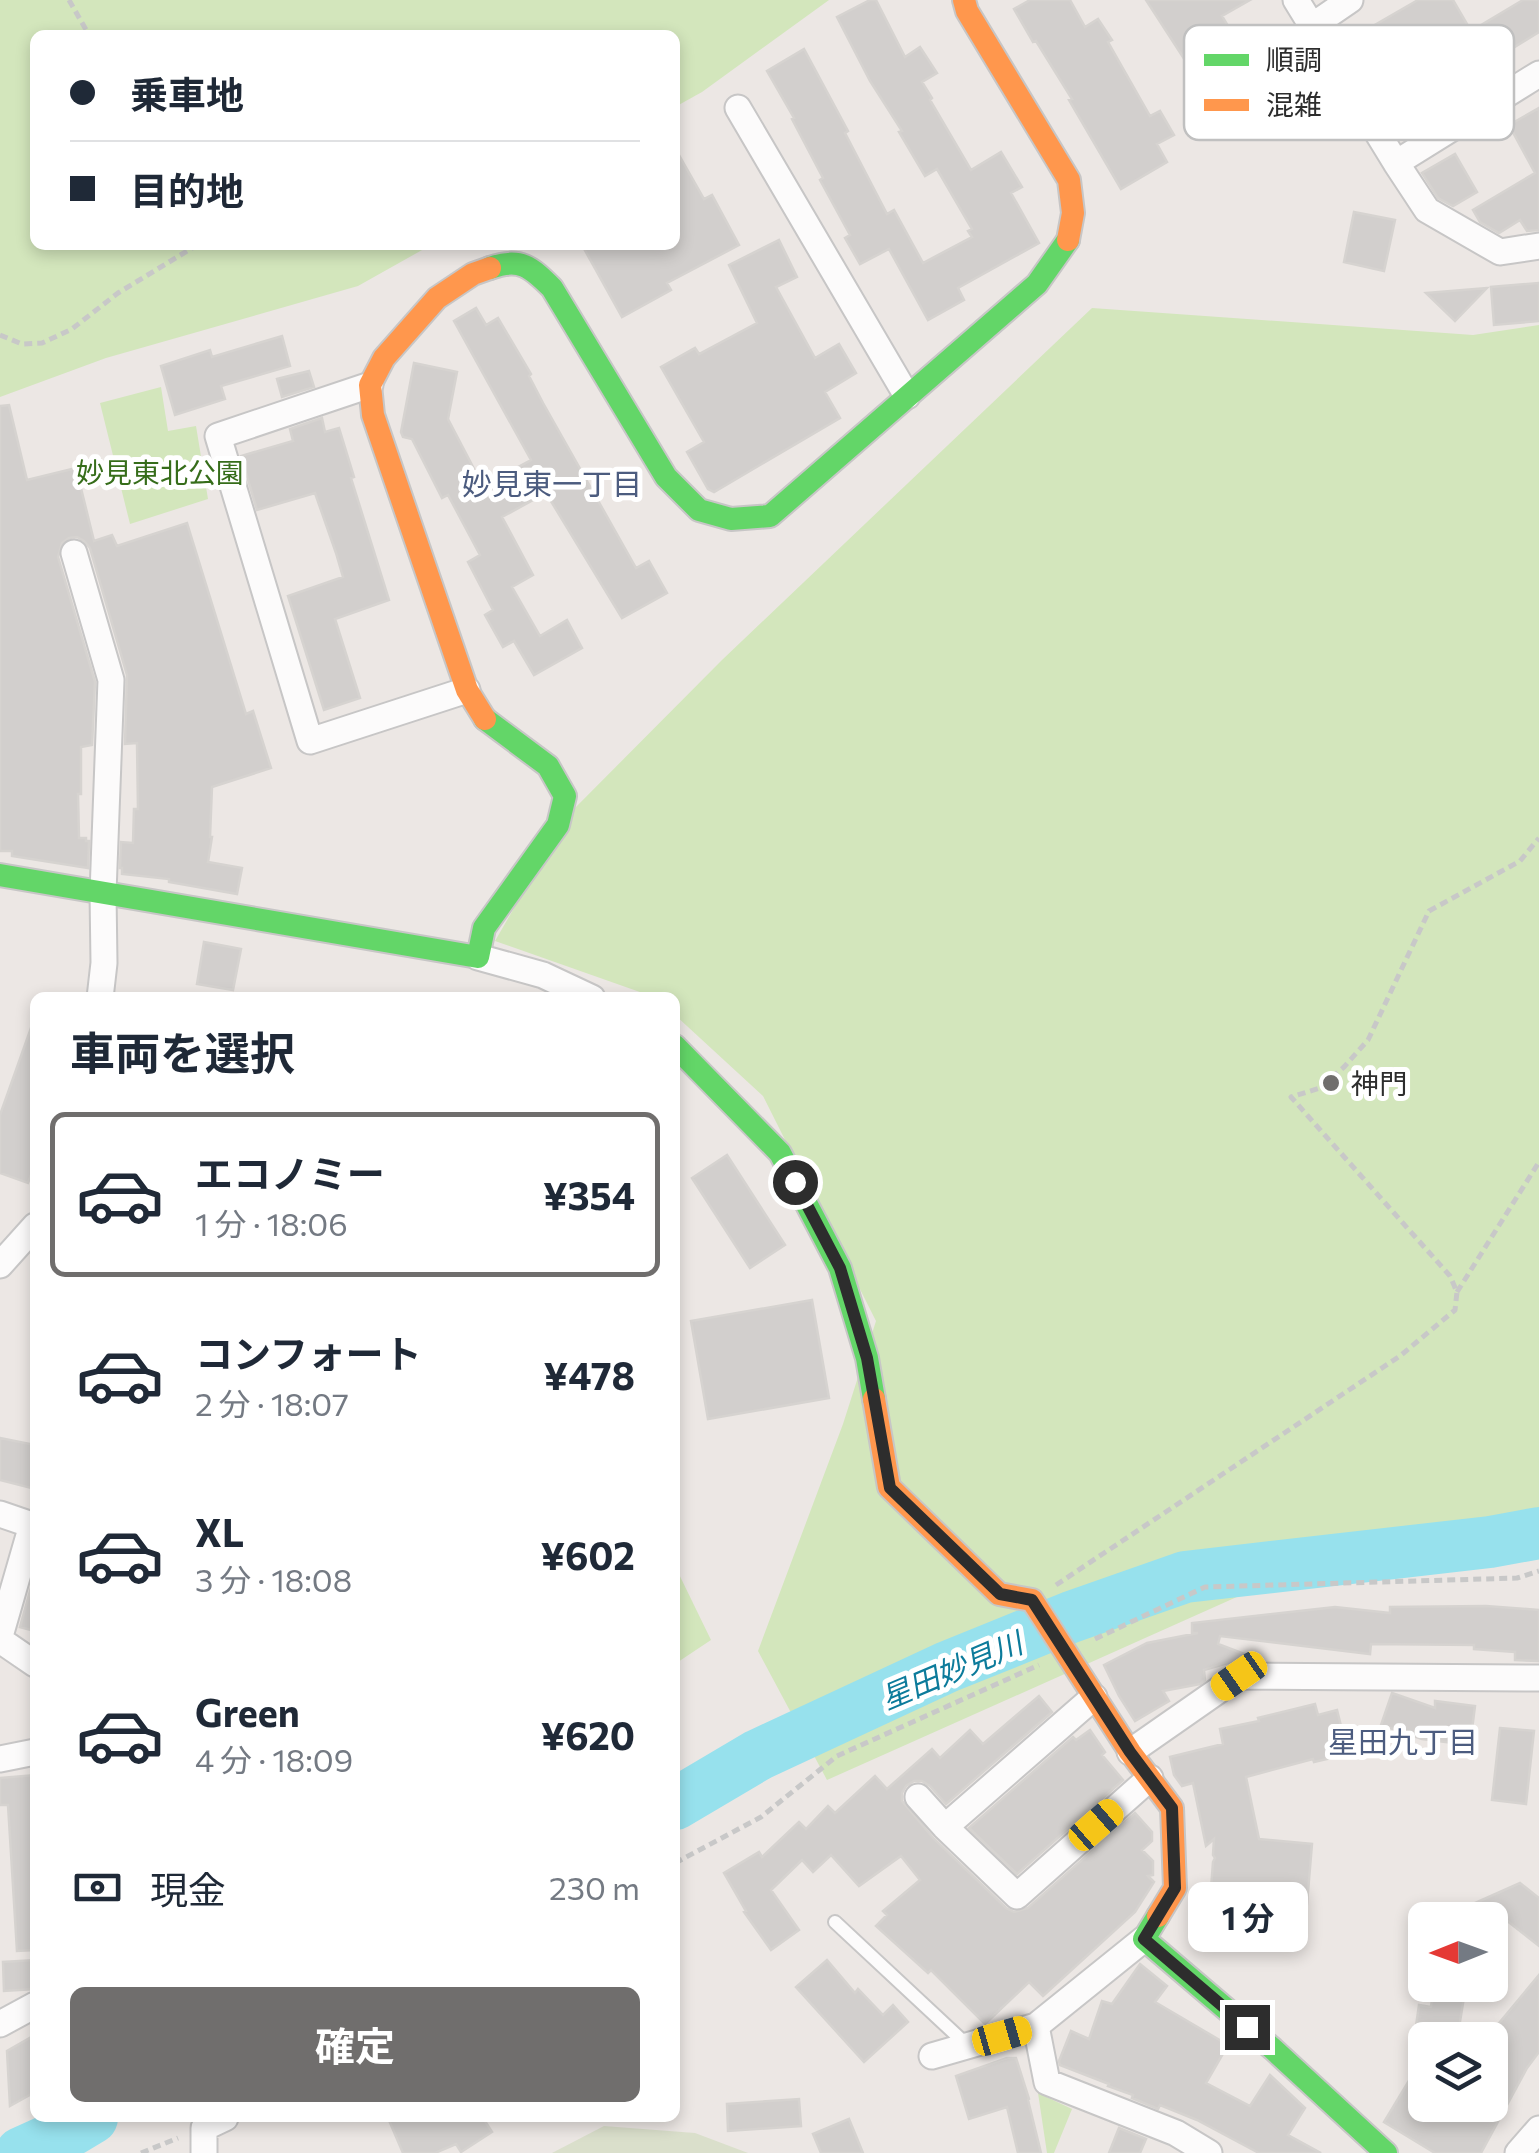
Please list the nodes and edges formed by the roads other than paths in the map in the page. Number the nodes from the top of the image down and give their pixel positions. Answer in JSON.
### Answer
{"nodes":[{"id":1,"x":964,"y":0,"type":"edge"},
{"id":2,"x":1296,"y":0,"type":"edge"},
{"id":3,"x":1350,"y":0,"type":"edge"},
{"id":4,"x":1311,"y":25,"type":"edge"},
{"id":5,"x":1313,"y":25,"type":"edge"},
{"id":6,"x":1539,"y":74,"type":"edge"},
{"id":7,"x":1514,"y":90,"type":"edge"},
{"id":8,"x":738,"y":108,"type":"dead end"},
{"id":9,"x":1382,"y":140,"type":"edge"},
{"id":10,"x":1433,"y":140,"type":"edge"},
{"id":11,"x":1396,"y":163,"type":"junction"},
{"id":12,"x":1539,"y":246,"type":"edge"},
{"id":13,"x":370,"y":385,"type":"junction"},
{"id":14,"x":907,"y":396,"type":"junction"},
{"id":15,"x":74,"y":553,"type":"dead end"},
{"id":16,"x":467,"y":690,"type":"junction"},
{"id":17,"x":0,"y":876,"type":"edge"},
{"id":18,"x":103,"y":893,"type":"junction"},
{"id":19,"x":478,"y":957,"type":"junction"},
{"id":20,"x":101,"y":992,"type":"edge"},
{"id":21,"x":579,"y":992,"type":"edge"},
{"id":22,"x":680,"y":1051,"type":"edge"},
{"id":23,"x":30,"y":1232,"type":"edge"},
{"id":24,"x":0,"y":1265,"type":"edge"},
{"id":25,"x":0,"y":1514,"type":"edge"},
{"id":26,"x":30,"y":1524,"type":"edge"},
{"id":27,"x":30,"y":1535,"type":"edge"},
{"id":28,"x":0,"y":1638,"type":"edge"},
{"id":29,"x":30,"y":1660,"type":"edge"},
{"id":30,"x":1539,"y":1678,"type":"edge"},
{"id":31,"x":1094,"y":1697,"type":"junction"},
{"id":32,"x":1130,"y":1752,"type":"junction"},
{"id":33,"x":30,"y":1753,"type":"edge"},
{"id":34,"x":0,"y":1759,"type":"edge"},
{"id":35,"x":1150,"y":1778,"type":"junction"},
{"id":36,"x":918,"y":1797,"type":"dead end"},
{"id":37,"x":944,"y":1827,"type":"junction"},
{"id":38,"x":835,"y":1922,"type":"dead end"},
{"id":39,"x":1144,"y":1939,"type":"junction"},
{"id":40,"x":30,"y":2008,"type":"edge"},
{"id":41,"x":0,"y":2024,"type":"edge"},
{"id":42,"x":1036,"y":2026,"type":"junction"},
{"id":43,"x":968,"y":2046,"type":"junction"},
{"id":44,"x":932,"y":2056,"type":"dead end"},
{"id":45,"x":1539,"y":2129,"type":"edge"},
{"id":46,"x":1210,"y":2153,"type":"edge"},
{"id":47,"x":1386,"y":2153,"type":"edge"},
{"id":48,"x":1518,"y":2153,"type":"edge"}],
"edges":[{"from":1,"to":14,"type":"street"},
{"from":2,"to":4,"type":"street"},
{"from":3,"to":5,"type":"street"},
{"from":6,"to":7,"type":"street"},
{"from":8,"to":14,"type":"street"},
{"from":9,"to":11,"type":"street"},
{"from":10,"to":11,"type":"street"},
{"from":11,"to":12,"type":"street"},
{"from":13,"to":14,"type":"street"},
{"from":13,"to":16,"type":"street"},
{"from":13,"to":16,"type":"street"},
{"from":15,"to":18,"type":"street"},
{"from":16,"to":19,"type":"street"},
{"from":17,"to":18,"type":"street"},
{"from":18,"to":19,"type":"street"},
{"from":18,"to":20,"type":"street"},
{"from":19,"to":21,"type":"street"},
{"from":22,"to":31,"type":"street"},
{"from":23,"to":24,"type":"street"},
{"from":25,"to":26,"type":"street"},
{"from":27,"to":28,"type":"street"},
{"from":28,"to":29,"type":"street"},
{"from":30,"to":32,"type":"street"},
{"from":31,"to":32,"type":"street"},
{"from":31,"to":37,"type":"street"},
{"from":32,"to":35,"type":"street"},
{"from":33,"to":34,"type":"street"},
{"from":35,"to":37,"type":"street"},
{"from":35,"to":39,"type":"street"},
{"from":36,"to":37,"type":"street"},
{"from":38,"to":43,"type":"lane"},
{"from":39,"to":42,"type":"street"},
{"from":39,"to":47,"type":"street"},
{"from":40,"to":41,"type":"street"},
{"from":42,"to":43,"type":"street"},
{"from":42,"to":46,"type":"street"},
{"from":43,"to":44,"type":"street"},
{"from":45,"to":48,"type":"street"}]}
